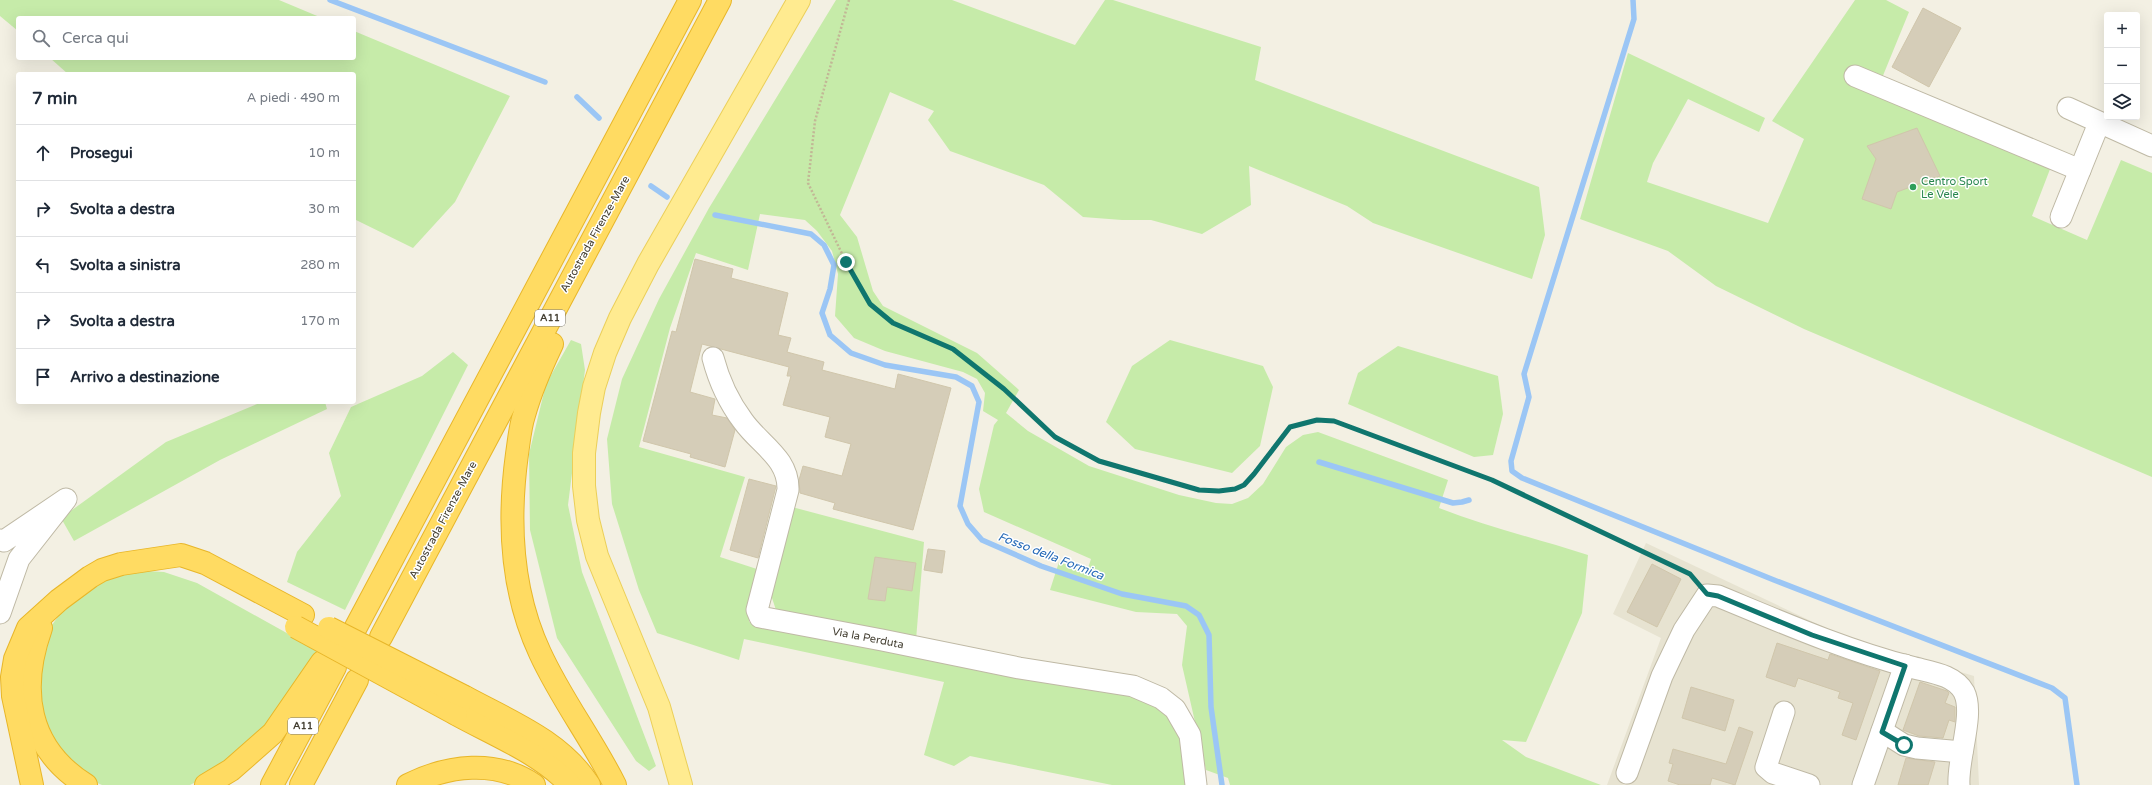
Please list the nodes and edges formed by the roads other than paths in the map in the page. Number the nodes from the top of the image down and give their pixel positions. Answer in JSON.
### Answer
{"nodes":[{"id":1,"x":690,"y":0,"type":"edge"},
{"id":2,"x":720,"y":0,"type":"edge"},
{"id":3,"x":798,"y":0,"type":"edge"},
{"id":4,"x":1855,"y":76,"type":"dead end"},
{"id":5,"x":2068,"y":108,"type":"dead end"},
{"id":6,"x":2099,"y":123,"type":"junction"},
{"id":7,"x":650,"y":134,"type":"junction"},
{"id":8,"x":2152,"y":146,"type":"edge"},
{"id":9,"x":2080,"y":170,"type":"junction"},
{"id":10,"x":2061,"y":217,"type":"dead end"},
{"id":11,"x":714,"y":358,"type":"dead end"},
{"id":12,"x":1,"y":541,"type":"edge"},
{"id":13,"x":5,"y":584,"type":"edge"},
{"id":14,"x":59,"y":600,"type":"junction"},
{"id":15,"x":0,"y":613,"type":"edge"},
{"id":16,"x":352,"y":625,"type":"dead end"},
{"id":17,"x":381,"y":637,"type":"dead end"},
{"id":18,"x":1905,"y":666,"type":"junction"},
{"id":19,"x":358,"y":680,"type":"dead end"},
{"id":20,"x":461,"y":706,"type":"junction"},
{"id":21,"x":1784,"y":712,"type":"dead end"},
{"id":22,"x":1882,"y":732,"type":"junction"},
{"id":23,"x":1962,"y":752,"type":"junction"},
{"id":24,"x":1626,"y":772,"type":"dead end"},
{"id":25,"x":32,"y":785,"type":"edge"},
{"id":26,"x":86,"y":785,"type":"edge"},
{"id":27,"x":206,"y":785,"type":"edge"},
{"id":28,"x":272,"y":785,"type":"edge"},
{"id":29,"x":301,"y":785,"type":"edge"},
{"id":30,"x":408,"y":785,"type":"edge"},
{"id":31,"x":534,"y":785,"type":"edge"},
{"id":32,"x":570,"y":785,"type":"edge"},
{"id":33,"x":589,"y":785,"type":"edge"},
{"id":34,"x":614,"y":785,"type":"edge"},
{"id":35,"x":681,"y":785,"type":"edge"},
{"id":36,"x":1196,"y":785,"type":"edge"},
{"id":37,"x":1809,"y":785,"type":"edge"},
{"id":38,"x":1862,"y":785,"type":"edge"},
{"id":39,"x":1959,"y":785,"type":"edge"}],
"edges":[{"from":1,"to":16,"type":"highway","number":"A11"},
{"from":2,"to":7,"type":"highway","name":"Autostrada Firenze-Mare","number":"A11"},
{"from":3,"to":35,"type":"main road"},
{"from":4,"to":9,"type":"street"},
{"from":5,"to":6,"type":"street"},
{"from":6,"to":8,"type":"street"},
{"from":6,"to":9,"type":"street"},
{"from":7,"to":17,"type":"highway","name":"Autostrada Firenze-Mare","number":"A11"},
{"from":7,"to":34,"type":"highway"},
{"from":9,"to":10,"type":"street"},
{"from":11,"to":36,"type":"street","name":"Via la Perduta"},
{"from":12,"to":13,"type":"street"},
{"from":13,"to":15,"type":"street"},
{"from":14,"to":20,"type":"highway","bridge":true},
{"from":14,"to":25,"type":"highway"},
{"from":14,"to":26,"type":"highway"},
{"from":18,"to":22,"type":"street"},
{"from":18,"to":23,"type":"street"},
{"from":18,"to":24,"type":"street"},
{"from":19,"to":29,"type":"highway","number":"A11"},
{"from":20,"to":32,"type":"highway"},
{"from":20,"to":33,"type":"highway"},
{"from":21,"to":37,"type":"street"},
{"from":22,"to":23,"type":"street"},
{"from":22,"to":38,"type":"street"},
{"from":23,"to":39,"type":"street"},
{"from":27,"to":28,"type":"highway","number":"A11"},
{"from":30,"to":31,"type":"highway"}]}
